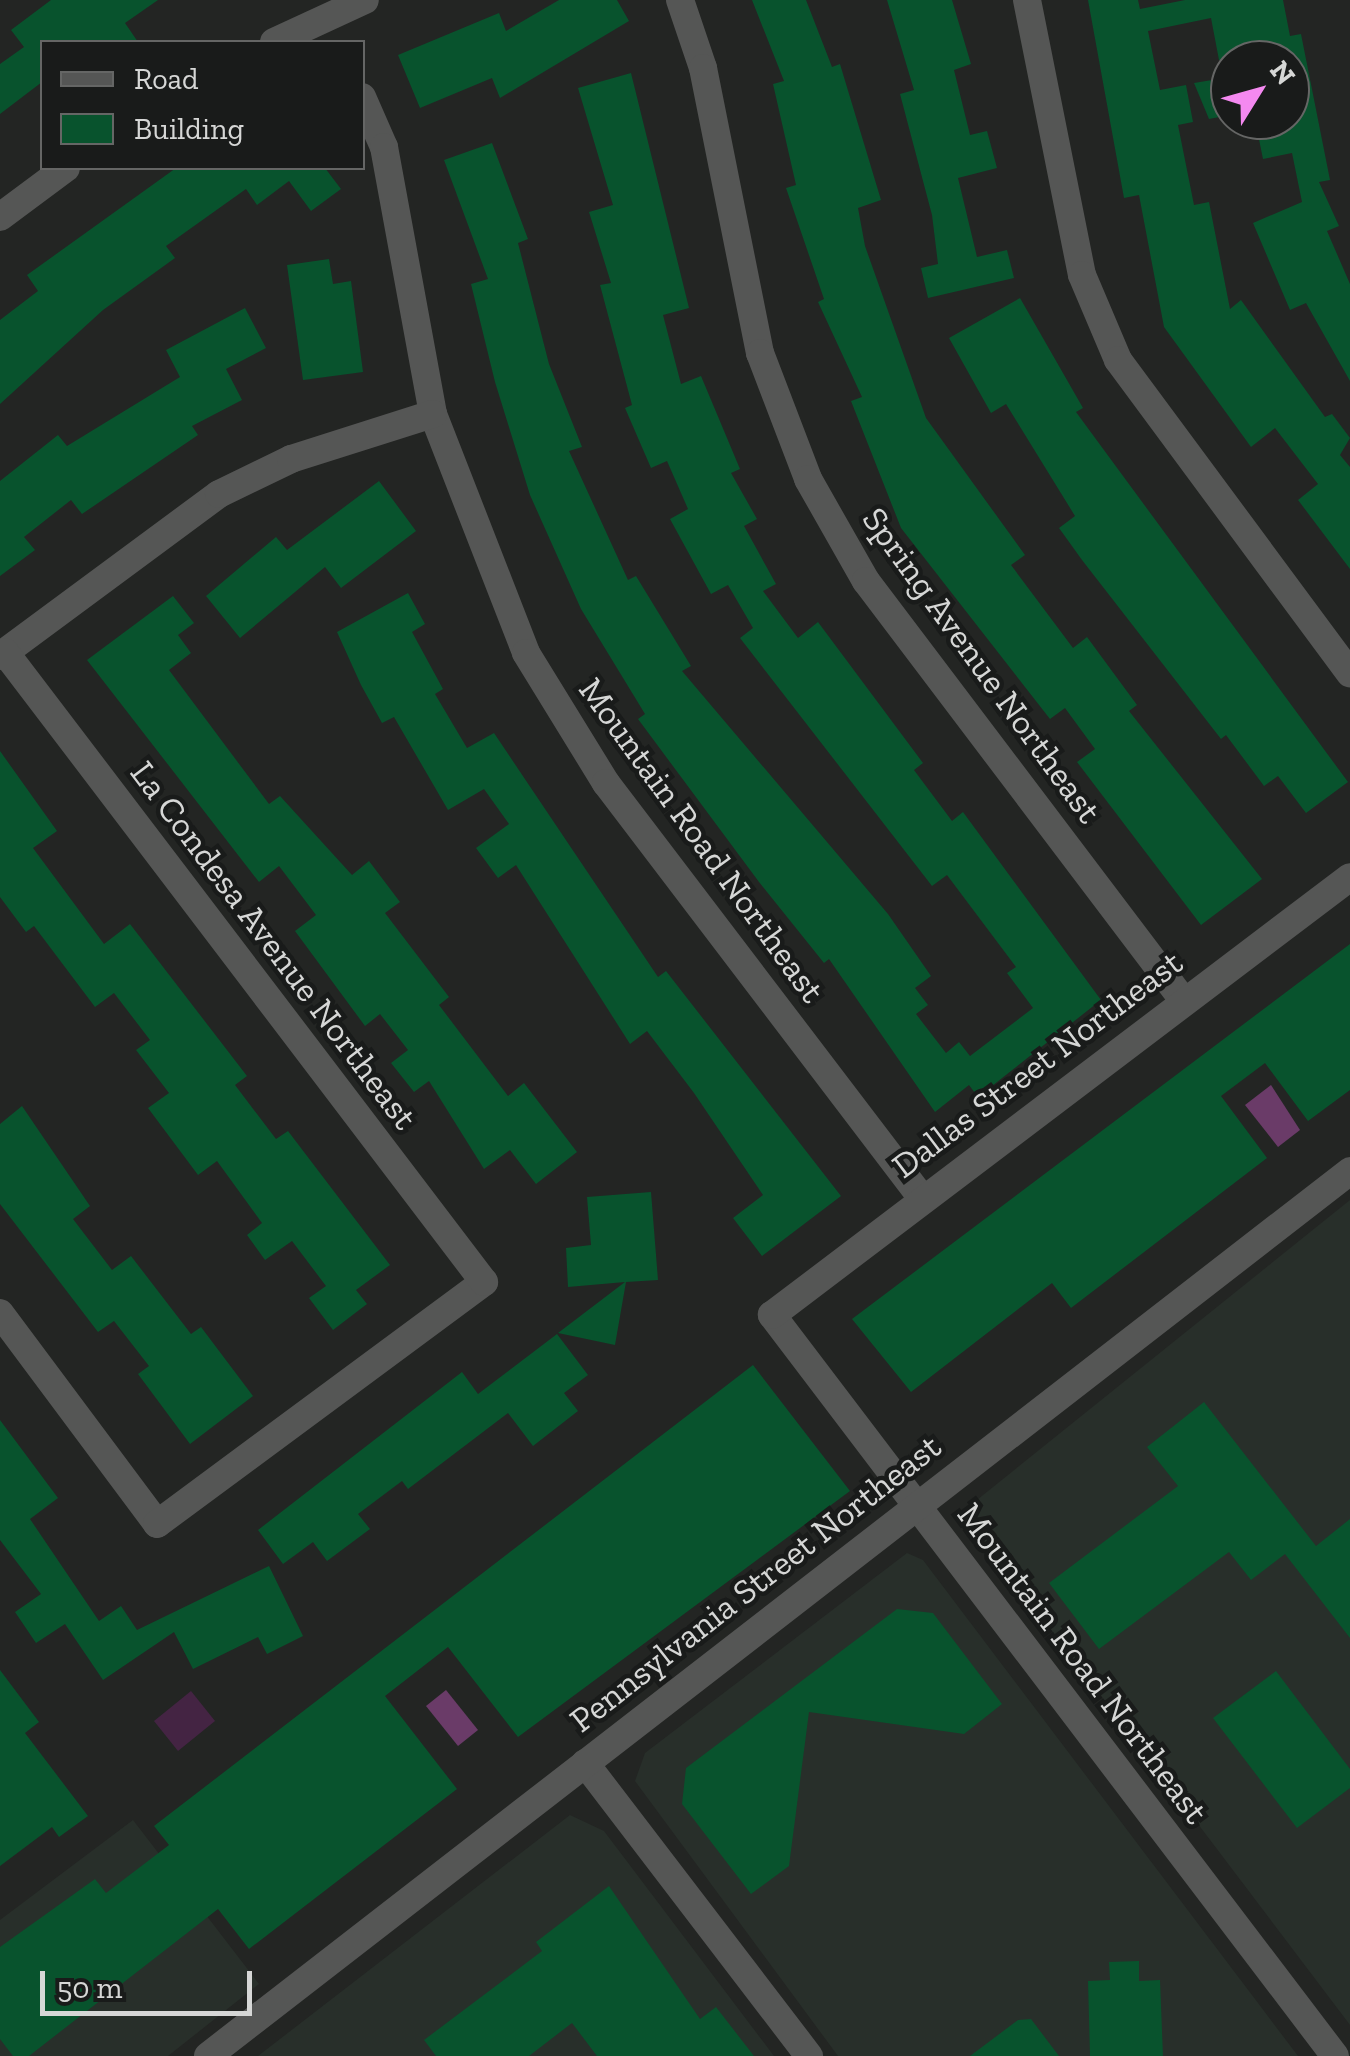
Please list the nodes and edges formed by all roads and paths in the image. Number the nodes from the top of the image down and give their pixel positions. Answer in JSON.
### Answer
{"nodes":[{"id":1,"x":365,"y":0,"type":"edge"},
{"id":2,"x":680,"y":0,"type":"edge"},
{"id":3,"x":1026,"y":0,"type":"edge"},
{"id":4,"x":318,"y":34,"type":"edge"},
{"id":5,"x":285,"y":40,"type":"edge"},
{"id":6,"x":365,"y":103,"type":"edge"},
{"id":7,"x":63,"y":170,"type":"edge"},
{"id":8,"x":0,"y":217,"type":"edge"},
{"id":9,"x":433,"y":414,"type":"junction"},
{"id":10,"x":3,"y":654,"type":"edge"},
{"id":11,"x":1350,"y":673,"type":"edge"},
{"id":12,"x":1350,"y":877,"type":"edge"},
{"id":13,"x":1183,"y":1000,"type":"junction"},
{"id":14,"x":1350,"y":1171,"type":"edge"},
{"id":15,"x":921,"y":1198,"type":"junction"},
{"id":16,"x":0,"y":1313,"type":"edge"},
{"id":17,"x":772,"y":1314,"type":"joint"},
{"id":18,"x":916,"y":1505,"type":"junction"},
{"id":19,"x":585,"y":1763,"type":"junction"},
{"id":20,"x":208,"y":2056,"type":"edge"},
{"id":21,"x":809,"y":2056,"type":"edge"},
{"id":22,"x":1335,"y":2056,"type":"edge"}],
"edges":[{"from":1,"to":4,"type":"street"},
{"from":2,"to":13,"type":"street","name":"Spring Avenue Northeast"},
{"from":3,"to":11,"type":"street"},
{"from":4,"to":5,"type":"street"},
{"from":6,"to":9,"type":"street","name":"Mountain Road Northeast"},
{"from":7,"to":8,"type":"street"},
{"from":9,"to":10,"type":"street"},
{"from":9,"to":15,"type":"street","name":"Mountain Road Northeast"},
{"from":10,"to":16,"type":"street","name":"La Condesa Avenue Northeast"},
{"from":12,"to":13,"type":"street","name":"Dallas Street Northeast"},
{"from":13,"to":15,"type":"street","name":"Dallas Street Northeast"},
{"from":14,"to":18,"type":"street","name":"Pennsylvania Street Northeast"},
{"from":15,"to":17,"type":"street","name":"Dallas Street Northeast"},
{"from":17,"to":18,"type":"street","name":"Mountain Road Northeast"},
{"from":18,"to":19,"type":"street","name":"Pennsylvania Street Northeast"},
{"from":18,"to":22,"type":"street","name":"Mountain Road Northeast"},
{"from":19,"to":20,"type":"street","name":"Pennsylvania Street Northeast"},
{"from":19,"to":21,"type":"street"}]}
